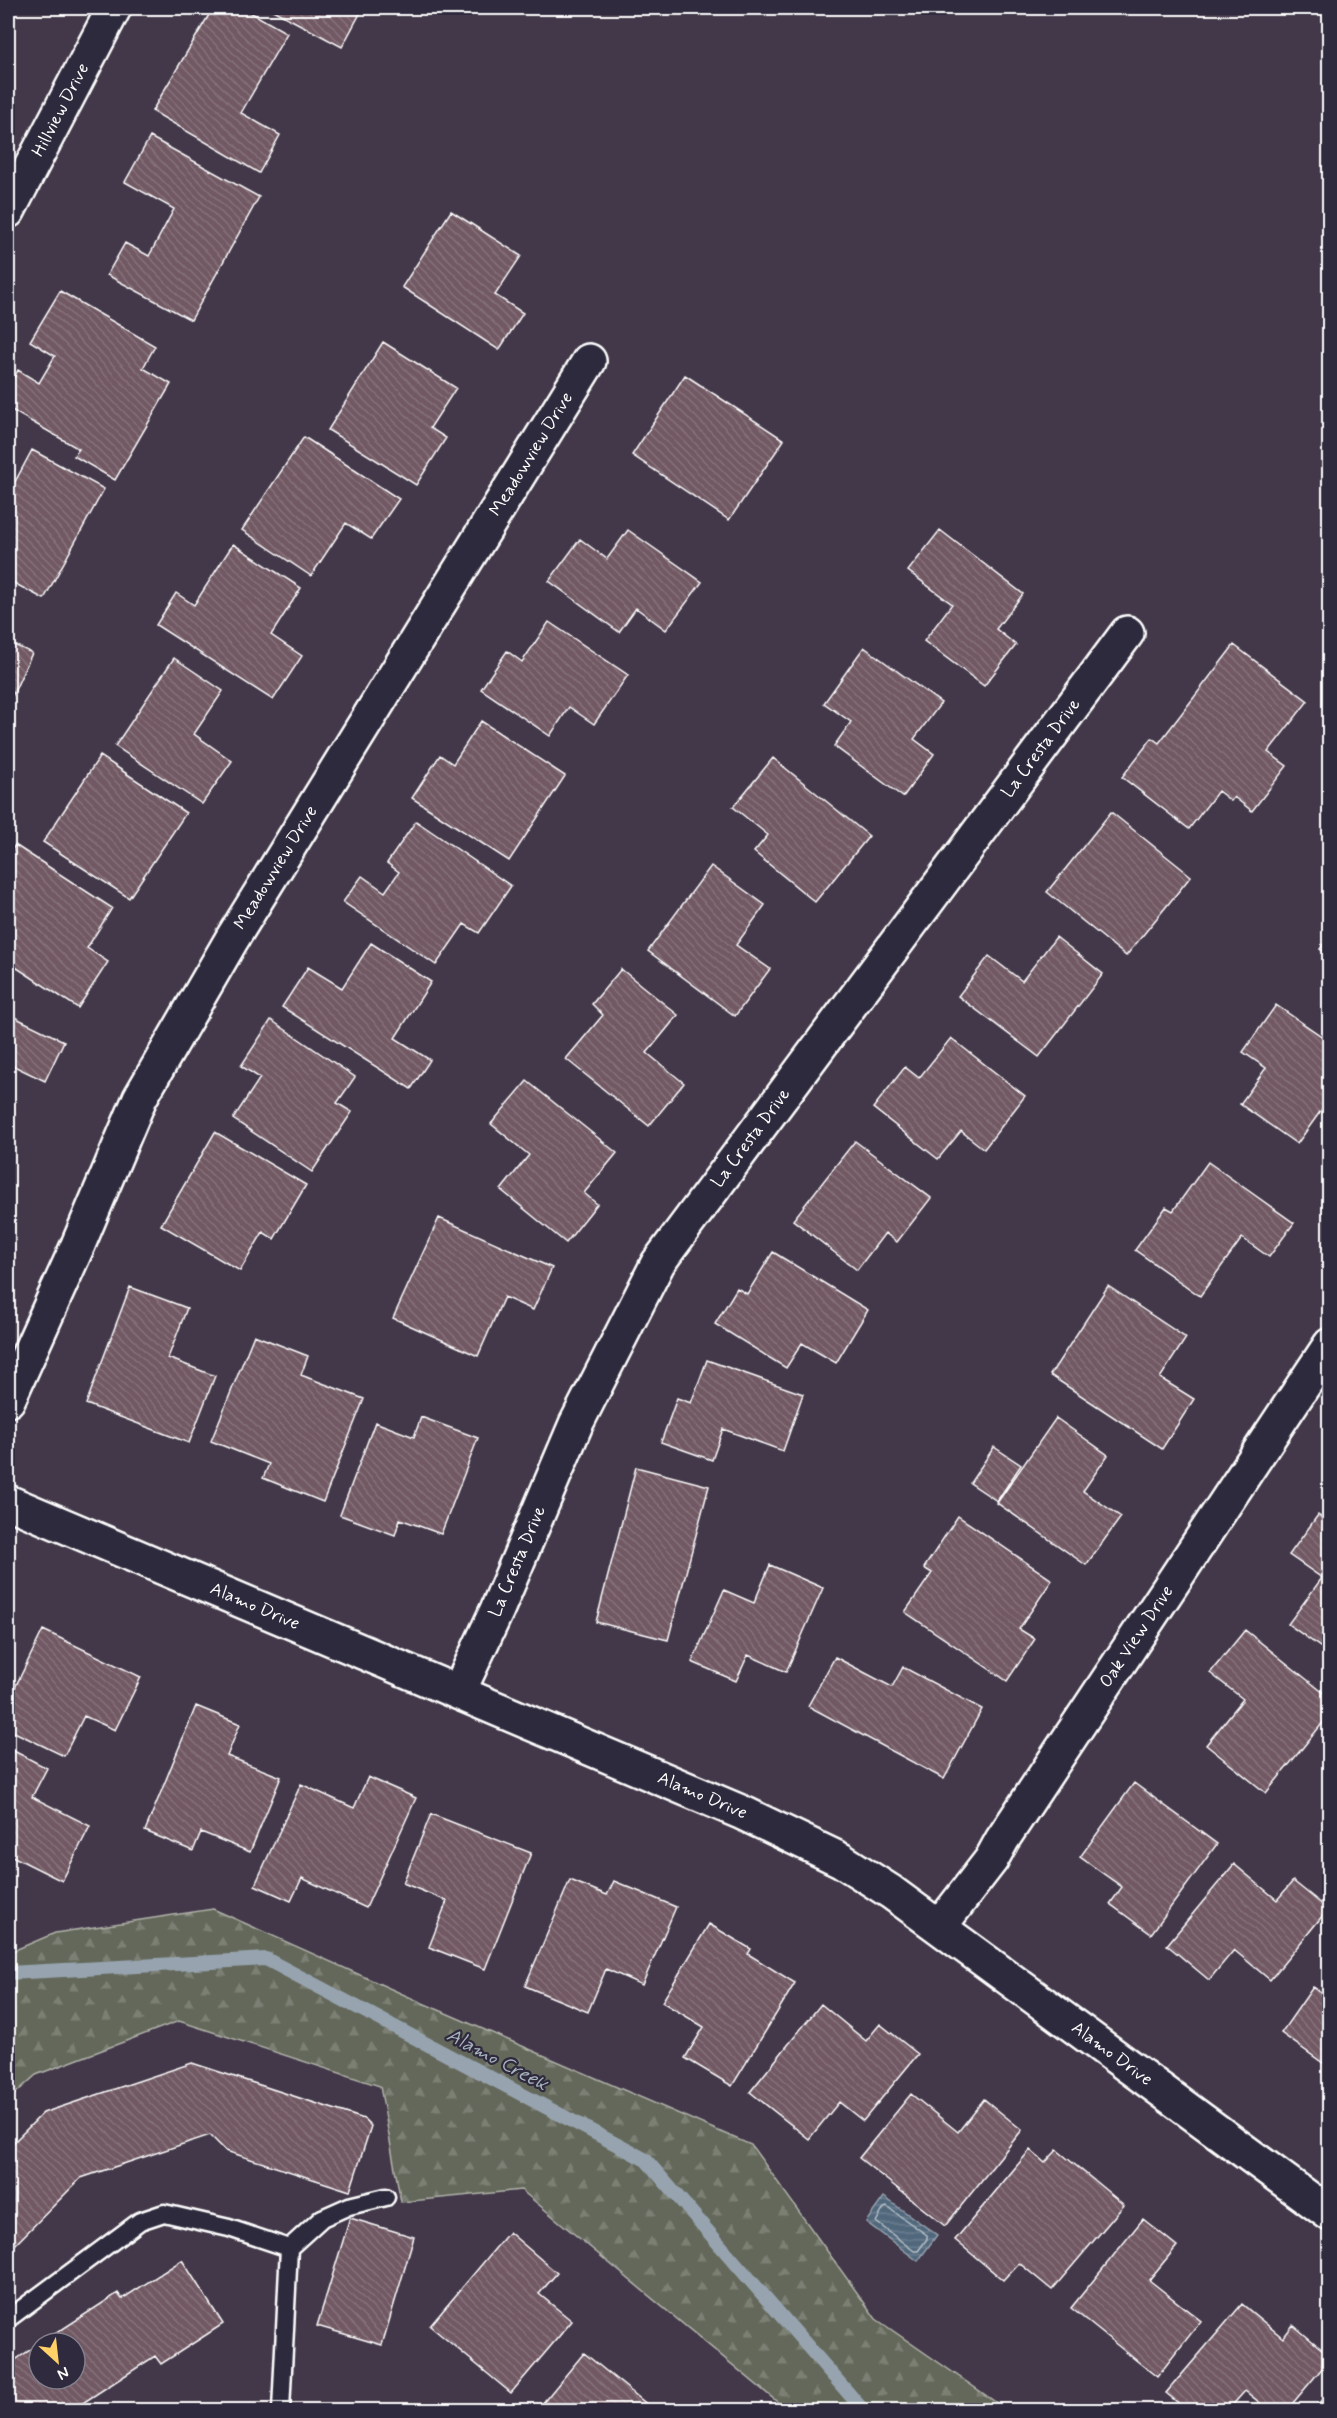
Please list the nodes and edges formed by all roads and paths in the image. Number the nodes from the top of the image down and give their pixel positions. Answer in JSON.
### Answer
{"nodes":[{"id":1,"x":114,"y":8,"type":"edge"},
{"id":2,"x":8,"y":211,"type":"edge"},
{"id":3,"x":589,"y":361,"type":"dead end"},
{"id":4,"x":1127,"y":633,"type":"dead end"},
{"id":5,"x":1329,"y":1345,"type":"edge"},
{"id":6,"x":8,"y":1400,"type":"edge"},
{"id":7,"x":8,"y":1502,"type":"edge"},
{"id":8,"x":459,"y":1692,"type":"junction"},
{"id":9,"x":940,"y":1926,"type":"junction"},
{"id":10,"x":386,"y":2197,"type":"dead end"},
{"id":11,"x":1329,"y":2214,"type":"edge"},
{"id":12,"x":289,"y":2248,"type":"junction"},
{"id":13,"x":8,"y":2319,"type":"edge"},
{"id":14,"x":281,"y":2410,"type":"edge"}],
"edges":[{"from":1,"to":2,"type":"street","name":"Hillview Drive"},
{"from":3,"to":6,"type":"street","name":"Meadowview Drive"},
{"from":4,"to":8,"type":"street","name":"La Cresta Drive"},
{"from":5,"to":9,"type":"street","name":"Oak View Drive"},
{"from":7,"to":8,"type":"street","name":"Alamo Drive"},
{"from":8,"to":9,"type":"street","name":"Alamo Drive"},
{"from":9,"to":11,"type":"street","name":"Alamo Drive"},
{"from":10,"to":12,"type":"lane"},
{"from":12,"to":13,"type":"lane"},
{"from":12,"to":14,"type":"lane"}]}
